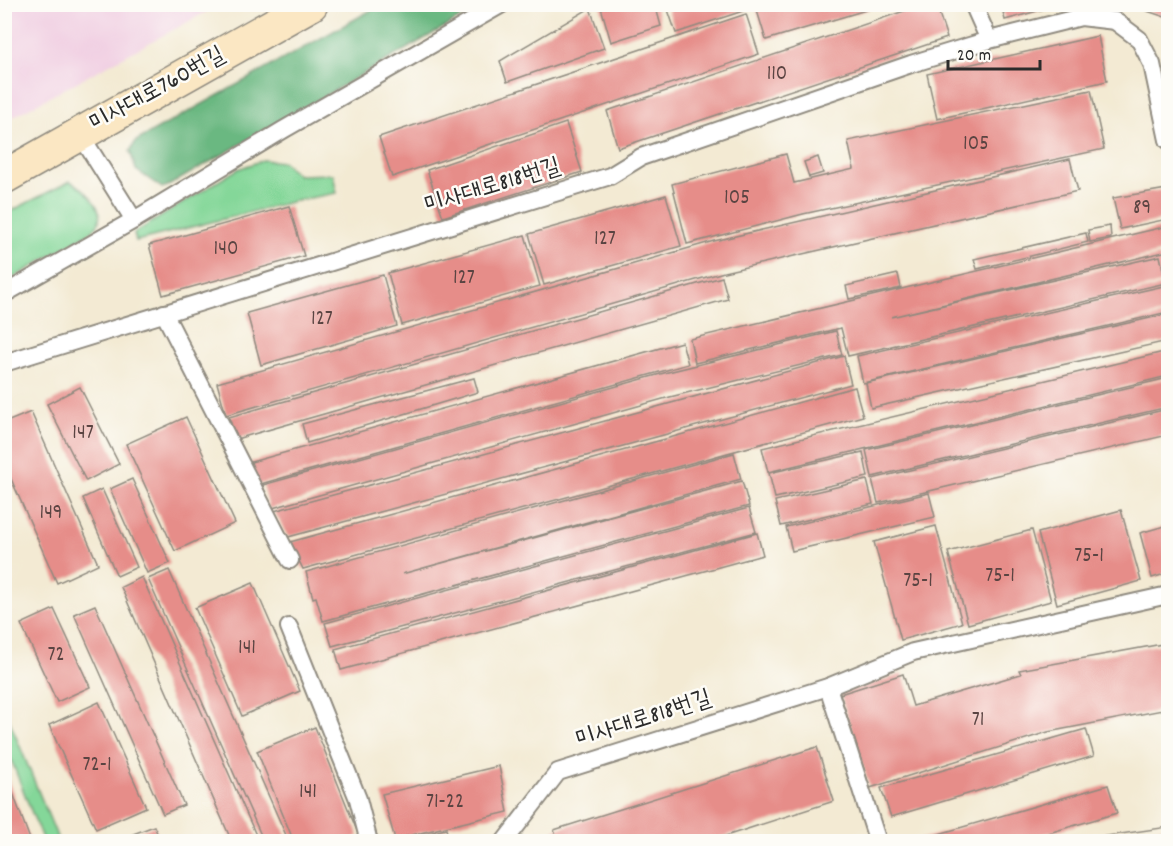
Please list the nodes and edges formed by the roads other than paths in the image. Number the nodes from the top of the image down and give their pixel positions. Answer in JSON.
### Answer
{"nodes":[{"id":1,"x":311,"y":4,"type":"edge"},
{"id":2,"x":502,"y":4,"type":"edge"},
{"id":3,"x":973,"y":4,"type":"edge"},
{"id":4,"x":989,"y":40,"type":"junction"},
{"id":5,"x":80,"y":134,"type":"junction"},
{"id":6,"x":1168,"y":140,"type":"edge"},
{"id":7,"x":4,"y":177,"type":"edge"},
{"id":8,"x":134,"y":220,"type":"junction"},
{"id":9,"x":4,"y":294,"type":"edge"},
{"id":10,"x":164,"y":313,"type":"junction"},
{"id":11,"x":4,"y":363,"type":"edge"},
{"id":12,"x":290,"y":560,"type":"dead end"},
{"id":13,"x":1168,"y":596,"type":"edge"},
{"id":14,"x":289,"y":627,"type":"dead end"},
{"id":15,"x":828,"y":687,"type":"junction"},
{"id":16,"x":369,"y":842,"type":"edge"},
{"id":17,"x":504,"y":842,"type":"edge"},
{"id":18,"x":878,"y":842,"type":"edge"}],
"edges":[{"from":1,"to":5,"type":"main road","name":"미사대로760번길"},
{"from":2,"to":8,"type":"lane"},
{"from":3,"to":4,"type":"lane"},
{"from":4,"to":6,"type":"lane","name":"미사대로818번길"},
{"from":4,"to":10,"type":"lane","name":"미사대로818번길"},
{"from":5,"to":7,"type":"main road","name":"미사대로760번길"},
{"from":5,"to":8,"type":"lane"},
{"from":8,"to":9,"type":"lane"},
{"from":10,"to":11,"type":"lane","name":"미사대로818번길"},
{"from":10,"to":12,"type":"lane"},
{"from":13,"to":15,"type":"lane","name":"미사대로818번길"},
{"from":14,"to":16,"type":"lane"},
{"from":15,"to":17,"type":"lane","name":"미사대로818번길"},
{"from":15,"to":18,"type":"lane"}]}
